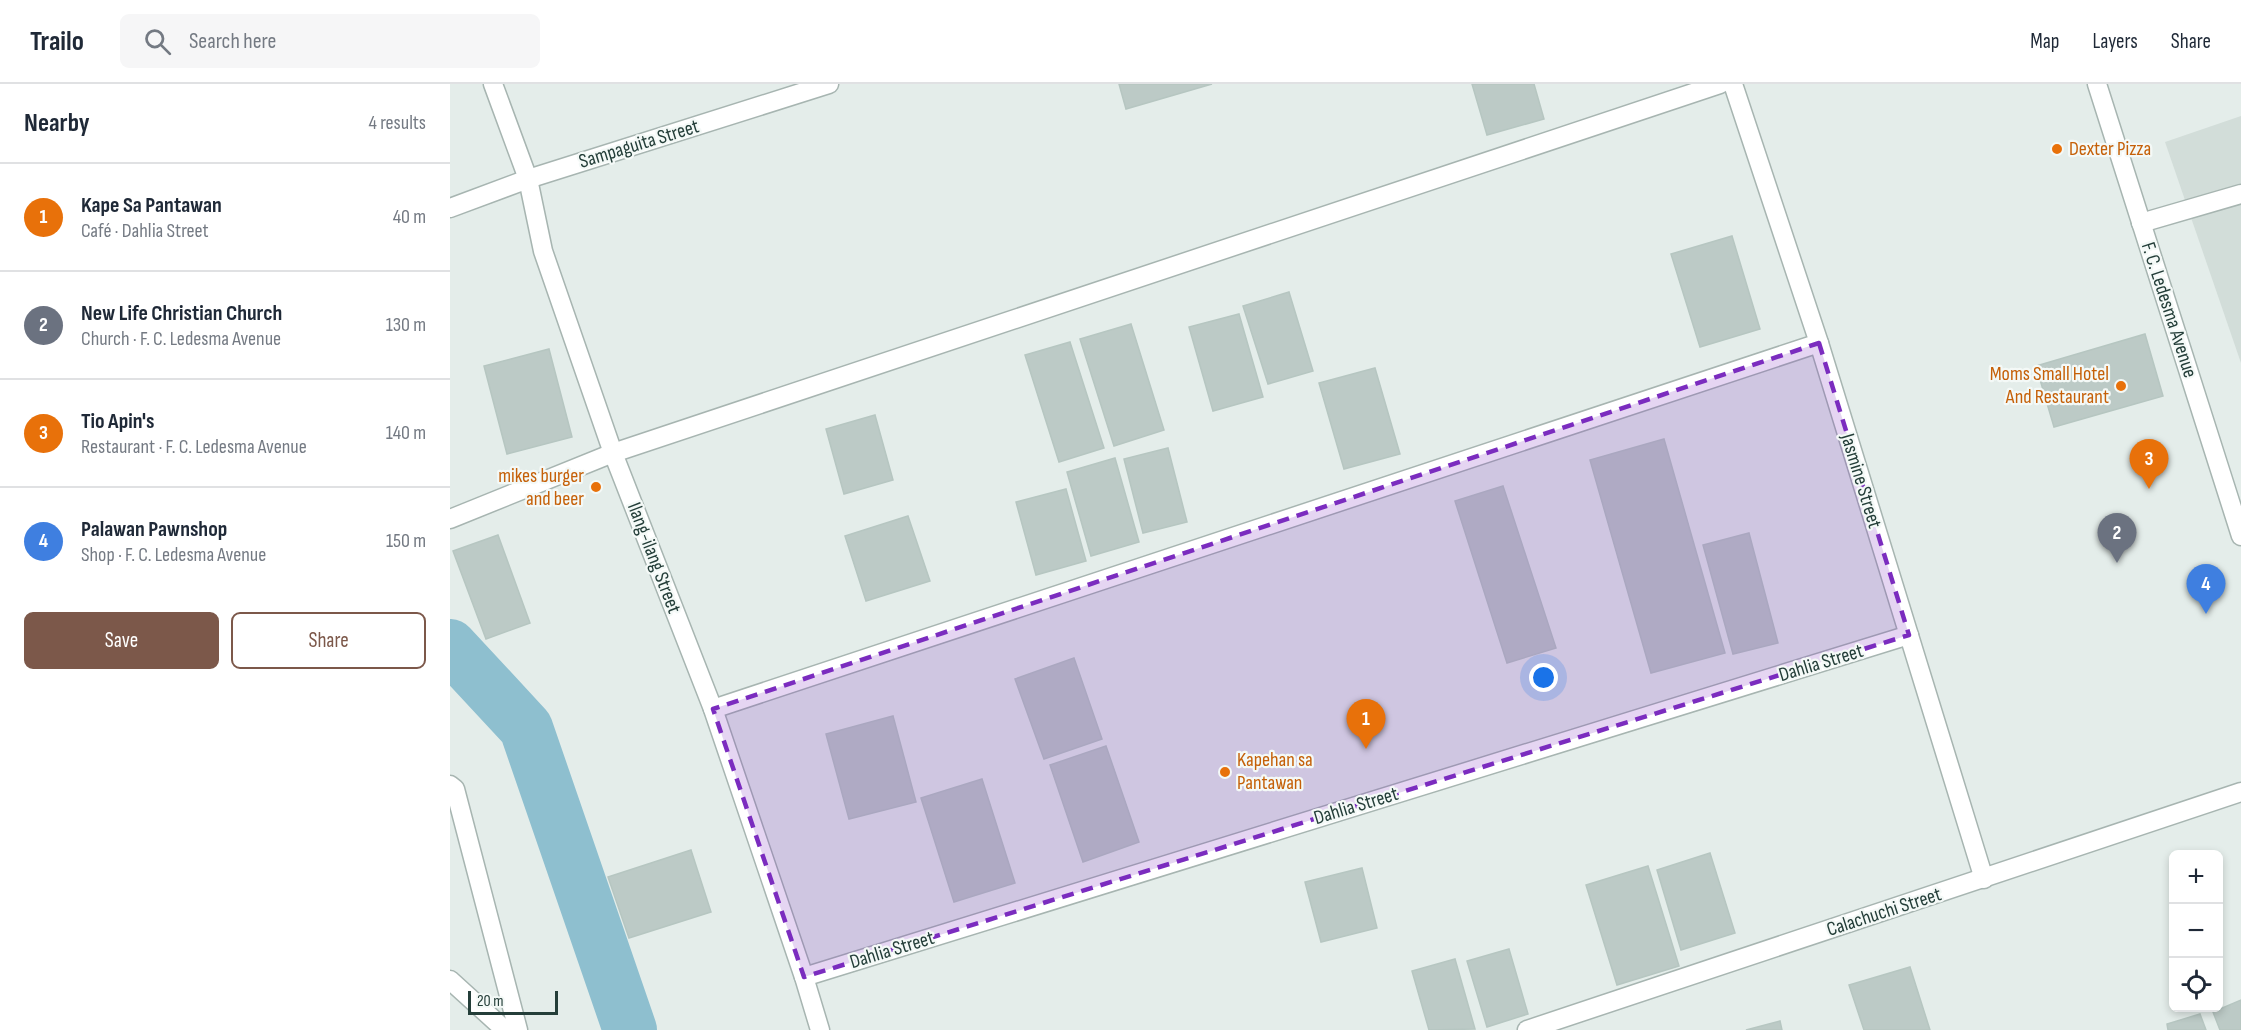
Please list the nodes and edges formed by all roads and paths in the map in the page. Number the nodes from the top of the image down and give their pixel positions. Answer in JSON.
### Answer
{"nodes":[{"id":1,"x":493,"y":84,"type":"edge"},
{"id":2,"x":830,"y":84,"type":"edge"},
{"id":3,"x":1720,"y":84,"type":"edge"},
{"id":4,"x":1733,"y":84,"type":"edge"},
{"id":5,"x":2097,"y":84,"type":"edge"},
{"id":6,"x":528,"y":179,"type":"junction"},
{"id":7,"x":2241,"y":194,"type":"edge"},
{"id":8,"x":450,"y":208,"type":"edge"},
{"id":9,"x":2141,"y":223,"type":"junction"},
{"id":10,"x":1819,"y":343,"type":"junction"},
{"id":11,"x":613,"y":453,"type":"junction"},
{"id":12,"x":450,"y":519,"type":"edge"},
{"id":13,"x":2241,"y":536,"type":"edge"},
{"id":14,"x":1909,"y":635,"type":"junction"},
{"id":15,"x":713,"y":709,"type":"junction"},
{"id":16,"x":452,"y":787,"type":"edge"},
{"id":17,"x":2241,"y":792,"type":"edge"},
{"id":18,"x":1984,"y":879,"type":"junction"},
{"id":19,"x":804,"y":977,"type":"junction"},
{"id":20,"x":450,"y":980,"type":"edge"},
{"id":21,"x":505,"y":1030,"type":"edge"},
{"id":22,"x":518,"y":1030,"type":"edge"},
{"id":23,"x":820,"y":1030,"type":"edge"},
{"id":24,"x":1527,"y":1030,"type":"edge"}],
"edges":[{"from":1,"to":6,"type":"street","name":"Ilang-ilang Street"},
{"from":2,"to":6,"type":"street","name":"Sampaguita Street"},
{"from":3,"to":11,"type":"street"},
{"from":4,"to":10,"type":"street","name":"Jasmine Street"},
{"from":5,"to":9,"type":"street","name":"F. C. Ledesma Avenue"},
{"from":6,"to":8,"type":"street","name":"Sampaguita Street"},
{"from":6,"to":11,"type":"street","name":"Ilang-ilang Street"},
{"from":7,"to":9,"type":"street"},
{"from":9,"to":13,"type":"street","name":"F. C. Ledesma Avenue"},
{"from":10,"to":14,"type":"street","name":"Jasmine Street"},
{"from":10,"to":15,"type":"street"},
{"from":11,"to":12,"type":"street"},
{"from":11,"to":15,"type":"street","name":"Ilang-ilang Street"},
{"from":14,"to":18,"type":"street","name":"Jasmine Street"},
{"from":14,"to":19,"type":"street","name":"Dahlia Street"},
{"from":15,"to":19,"type":"street","name":"Ilang-ilang Street"},
{"from":16,"to":22,"type":"street"},
{"from":17,"to":18,"type":"street","name":"Calachuchi Street"},
{"from":18,"to":24,"type":"street","name":"Calachuchi Street"},
{"from":19,"to":23,"type":"street","name":"Ilang-ilang Street"},
{"from":20,"to":21,"type":"street"}]}
